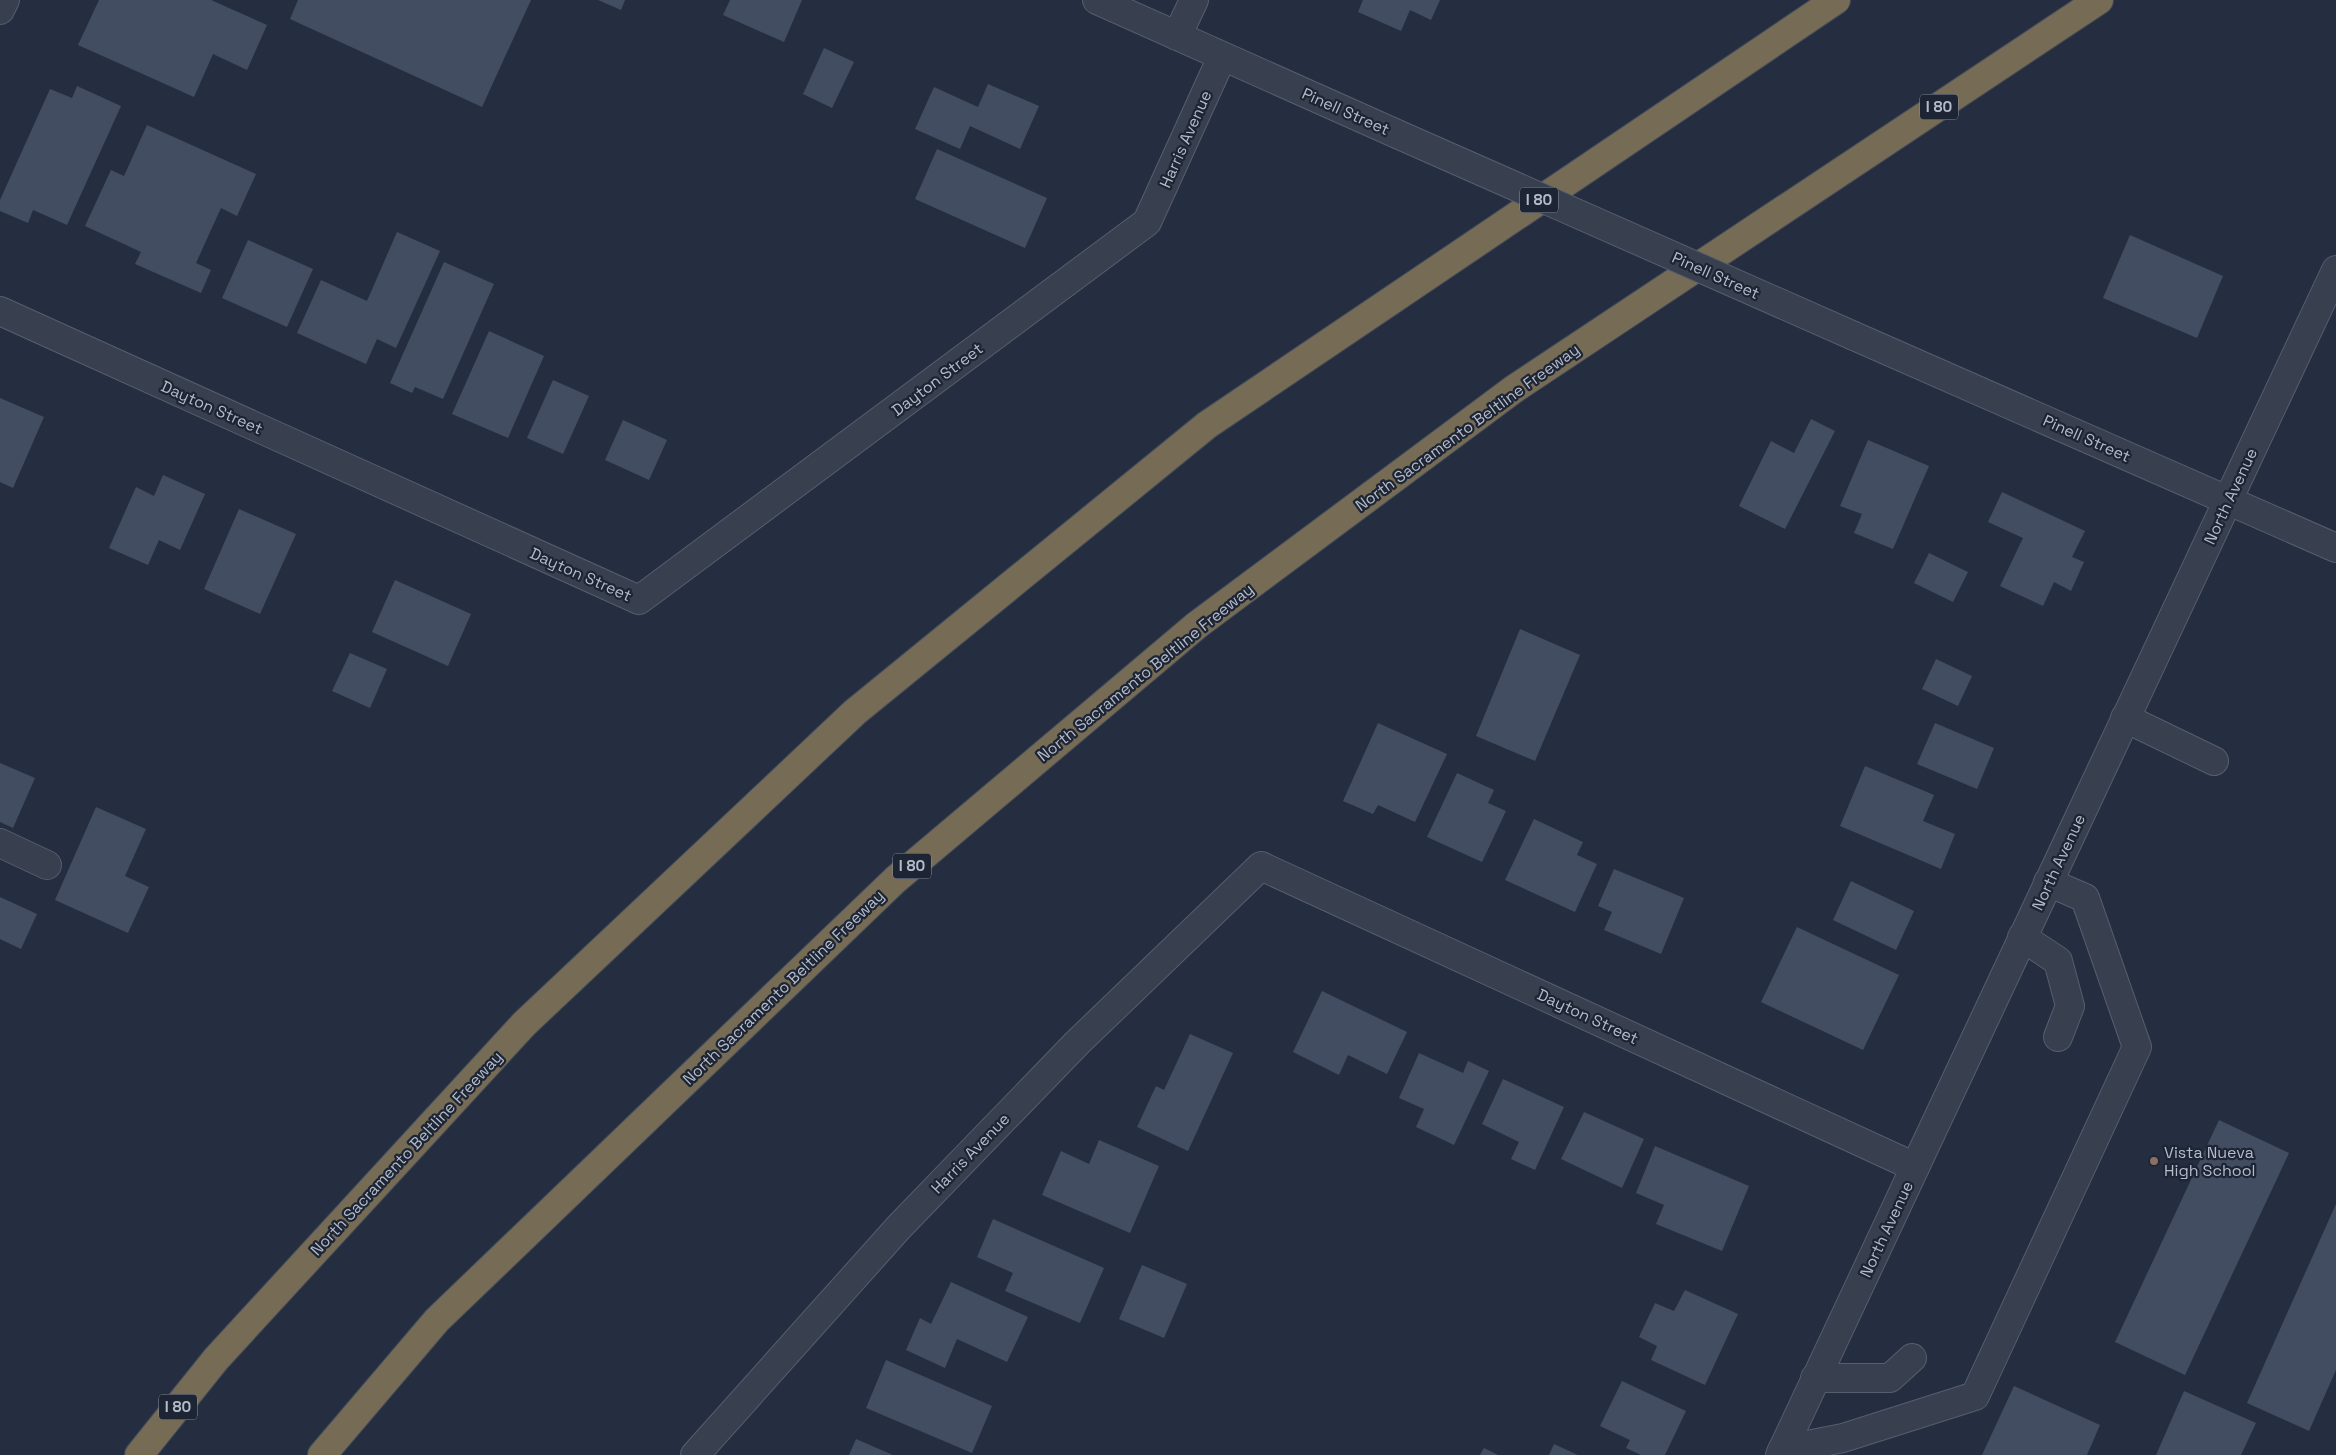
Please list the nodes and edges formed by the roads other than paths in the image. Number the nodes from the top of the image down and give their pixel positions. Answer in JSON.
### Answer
{"nodes":[{"id":1,"x":5,"y":0,"type":"edge"},
{"id":2,"x":1097,"y":0,"type":"edge"},
{"id":3,"x":1194,"y":0,"type":"edge"},
{"id":4,"x":1836,"y":0,"type":"edge"},
{"id":5,"x":2099,"y":0,"type":"edge"},
{"id":6,"x":0,"y":10,"type":"edge"},
{"id":7,"x":1177,"y":36,"type":"junction"},
{"id":8,"x":1222,"y":57,"type":"junction"},
{"id":9,"x":1147,"y":222,"type":"joint"},
{"id":10,"x":2336,"y":270,"type":"edge"},
{"id":11,"x":0,"y":311,"type":"edge"},
{"id":12,"x":2228,"y":500,"type":"junction"},
{"id":13,"x":2336,"y":548,"type":"edge"},
{"id":14,"x":2125,"y":718,"type":"junction"},
{"id":15,"x":2214,"y":761,"type":"dead end"},
{"id":16,"x":0,"y":843,"type":"edge"},
{"id":17,"x":47,"y":865,"type":"dead end"},
{"id":18,"x":1261,"y":866,"type":"joint"},
{"id":19,"x":2048,"y":882,"type":"junction"},
{"id":20,"x":2022,"y":937,"type":"junction"},
{"id":21,"x":2058,"y":1037,"type":"dead end"},
{"id":22,"x":1915,"y":1167,"type":"junction"},
{"id":23,"x":1912,"y":1358,"type":"dead end"},
{"id":24,"x":216,"y":1359,"type":"junction"},
{"id":25,"x":1816,"y":1378,"type":"junction"},
{"id":26,"x":1781,"y":1452,"type":"edge"},
{"id":27,"x":118,"y":1455,"type":"edge"},
{"id":28,"x":138,"y":1455,"type":"edge"},
{"id":29,"x":322,"y":1455,"type":"edge"},
{"id":30,"x":695,"y":1455,"type":"edge"}],
"edges":[{"from":1,"to":6,"type":"street"},
{"from":2,"to":7,"type":"street","name":"Pinell Street"},
{"from":3,"to":7,"type":"street"},
{"from":4,"to":24,"type":"highway","name":"North Sacramento Beltline Freeway","number":"I 80"},
{"from":5,"to":29,"type":"highway","name":"North Sacramento Beltline Freeway","number":"I 80"},
{"from":7,"to":8,"type":"street","name":"Pinell Street"},
{"from":8,"to":9,"type":"street","name":"Harris Avenue"},
{"from":8,"to":12,"type":"street","name":"Pinell Street","bridge":true},
{"from":9,"to":11,"type":"street","name":"Dayton Street"},
{"from":10,"to":12,"type":"street","name":"North Avenue"},
{"from":12,"to":13,"type":"street","name":"Pinell Street"},
{"from":12,"to":14,"type":"street","name":"North Avenue"},
{"from":14,"to":15,"type":"street"},
{"from":14,"to":19,"type":"street","name":"North Avenue"},
{"from":16,"to":17,"type":"street"},
{"from":18,"to":22,"type":"street","name":"Dayton Street"},
{"from":18,"to":30,"type":"street","name":"Harris Avenue"},
{"from":19,"to":20,"type":"street","name":"North Avenue"},
{"from":19,"to":26,"type":"street"},
{"from":20,"to":21,"type":"street"},
{"from":20,"to":22,"type":"street","name":"North Avenue"},
{"from":22,"to":25,"type":"street","name":"North Avenue"},
{"from":23,"to":25,"type":"street"},
{"from":24,"to":27,"type":"highway"},
{"from":24,"to":28,"type":"highway","name":"North Sacramento Beltline Freeway","number":"I 80"},
{"from":25,"to":26,"type":"street","name":"North Avenue"}]}
